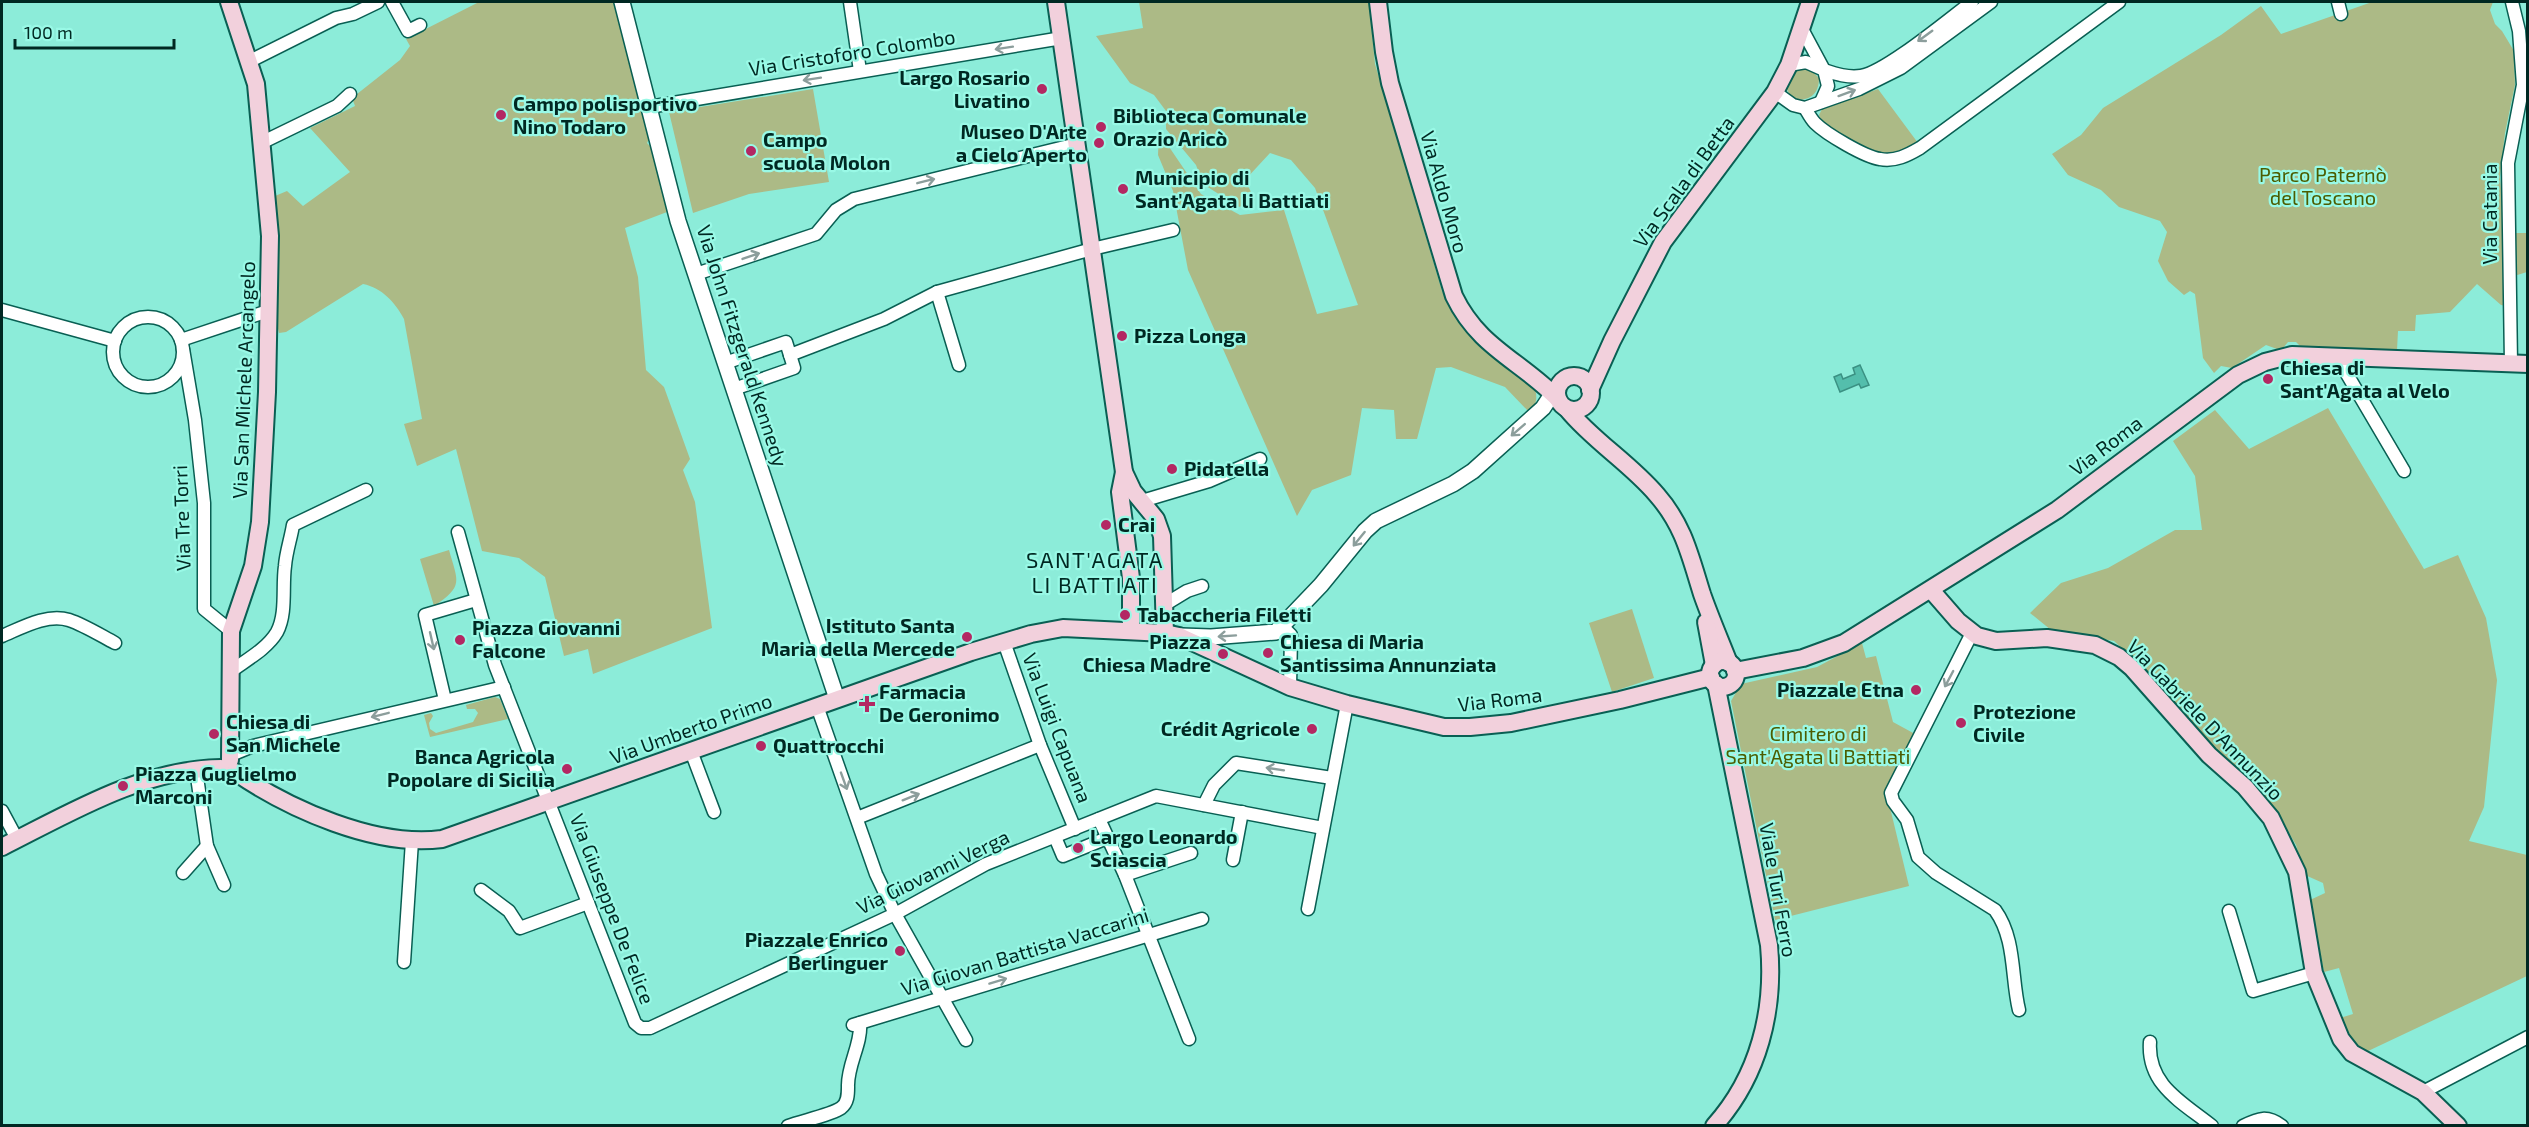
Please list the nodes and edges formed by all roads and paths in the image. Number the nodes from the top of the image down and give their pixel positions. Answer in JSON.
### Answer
{"nodes":[{"id":1,"x":229,"y":2,"type":"edge"},
{"id":2,"x":378,"y":2,"type":"edge"},
{"id":3,"x":392,"y":2,"type":"edge"},
{"id":4,"x":622,"y":2,"type":"edge"},
{"id":5,"x":850,"y":2,"type":"edge"},
{"id":6,"x":1056,"y":2,"type":"edge"},
{"id":7,"x":1378,"y":2,"type":"edge"},
{"id":8,"x":1810,"y":2,"type":"edge"},
{"id":9,"x":1972,"y":2,"type":"edge"},
{"id":10,"x":1991,"y":2,"type":"edge"},
{"id":11,"x":2119,"y":2,"type":"edge"},
{"id":12,"x":2512,"y":2,"type":"edge"},
{"id":13,"x":420,"y":25,"type":"dead end"},
{"id":14,"x":1802,"y":29,"type":"junction"},
{"id":15,"x":2523,"y":29,"type":"edge"},
{"id":16,"x":1062,"y":38,"type":"junction"},
{"id":17,"x":250,"y":61,"type":"junction"},
{"id":18,"x":1789,"y":65,"type":"junction"},
{"id":19,"x":1824,"y":70,"type":"junction"},
{"id":20,"x":860,"y":71,"type":"junction"},
{"id":21,"x":1775,"y":92,"type":"junction"},
{"id":22,"x":350,"y":94,"type":"dead end"},
{"id":23,"x":1821,"y":102,"type":"junction"},
{"id":24,"x":649,"y":106,"type":"junction"},
{"id":25,"x":1805,"y":108,"type":"junction"},
{"id":26,"x":263,"y":142,"type":"junction"},
{"id":27,"x":1077,"y":144,"type":"junction"},
{"id":28,"x":1173,"y":230,"type":"dead end"},
{"id":29,"x":1092,"y":249,"type":"junction"},
{"id":30,"x":696,"y":274,"type":"junction"},
{"id":31,"x":937,"y":292,"type":"junction"},
{"id":32,"x":2,"y":310,"type":"edge"},
{"id":33,"x":268,"y":311,"type":"junction"},
{"id":34,"x":115,"y":341,"type":"junction"},
{"id":35,"x":1612,"y":341,"type":"junction"},
{"id":36,"x":182,"y":344,"type":"junction"},
{"id":37,"x":794,"y":354,"type":"junction"},
{"id":38,"x":2340,"y":357,"type":"junction"},
{"id":39,"x":724,"y":363,"type":"junction"},
{"id":40,"x":2519,"y":363,"type":"edge"},
{"id":41,"x":959,"y":365,"type":"dead end"},
{"id":42,"x":1522,"y":366,"type":"junction"},
{"id":43,"x":1536,"y":379,"type":"junction"},
{"id":44,"x":161,"y":384,"type":"junction"},
{"id":45,"x":734,"y":389,"type":"junction"},
{"id":46,"x":1563,"y":391,"type":"junction"},
{"id":47,"x":191,"y":393,"type":"junction"},
{"id":48,"x":1588,"y":397,"type":"junction"},
{"id":49,"x":1543,"y":408,"type":"junction"},
{"id":50,"x":1595,"y":437,"type":"junction"},
{"id":51,"x":1260,"y":459,"type":"dead end"},
{"id":52,"x":2404,"y":471,"type":"dead end"},
{"id":53,"x":1124,"y":472,"type":"junction"},
{"id":54,"x":366,"y":490,"type":"dead end"},
{"id":55,"x":1140,"y":499,"type":"junction"},
{"id":56,"x":1121,"y":500,"type":"junction"},
{"id":57,"x":458,"y":532,"type":"dead end"},
{"id":58,"x":1202,"y":586,"type":"dead end"},
{"id":59,"x":1931,"y":590,"type":"junction"},
{"id":60,"x":476,"y":600,"type":"junction"},
{"id":61,"x":1164,"y":605,"type":"junction"},
{"id":62,"x":1279,"y":630,"type":"junction"},
{"id":63,"x":231,"y":631,"type":"junction"},
{"id":64,"x":1131,"y":631,"type":"junction"},
{"id":65,"x":1972,"y":633,"type":"junction"},
{"id":66,"x":1171,"y":634,"type":"junction"},
{"id":67,"x":2,"y":636,"type":"edge"},
{"id":68,"x":1004,"y":642,"type":"junction"},
{"id":69,"x":115,"y":643,"type":"dead end"},
{"id":70,"x":230,"y":672,"type":"junction"},
{"id":71,"x":1723,"y":674,"type":"junction"},
{"id":72,"x":504,"y":687,"type":"junction"},
{"id":73,"x":1290,"y":687,"type":"junction"},
{"id":74,"x":837,"y":699,"type":"junction"},
{"id":75,"x":441,"y":701,"type":"junction"},
{"id":76,"x":1347,"y":704,"type":"junction"},
{"id":77,"x":817,"y":706,"type":"junction"},
{"id":78,"x":1040,"y":745,"type":"junction"},
{"id":79,"x":692,"y":750,"type":"junction"},
{"id":80,"x":229,"y":764,"type":"junction"},
{"id":81,"x":196,"y":770,"type":"junction"},
{"id":82,"x":1332,"y":778,"type":"junction"},
{"id":83,"x":550,"y":801,"type":"junction"},
{"id":84,"x":1204,"y":805,"type":"junction"},
{"id":85,"x":2,"y":811,"type":"edge"},
{"id":86,"x":714,"y":812,"type":"dead end"},
{"id":87,"x":1242,"y":812,"type":"junction"},
{"id":88,"x":857,"y":818,"type":"junction"},
{"id":89,"x":1099,"y":819,"type":"junction"},
{"id":90,"x":1323,"y":828,"type":"junction"},
{"id":91,"x":1076,"y":829,"type":"junction"},
{"id":92,"x":1055,"y":837,"type":"junction"},
{"id":93,"x":1107,"y":838,"type":"junction"},
{"id":94,"x":17,"y":839,"type":"junction"},
{"id":95,"x":412,"y":841,"type":"junction"},
{"id":96,"x":207,"y":846,"type":"junction"},
{"id":97,"x":2,"y":847,"type":"edge"},
{"id":98,"x":1191,"y":853,"type":"dead end"},
{"id":99,"x":1233,"y":860,"type":"dead end"},
{"id":100,"x":183,"y":873,"type":"dead end"},
{"id":101,"x":1125,"y":875,"type":"junction"},
{"id":102,"x":224,"y":885,"type":"dead end"},
{"id":103,"x":481,"y":890,"type":"dead end"},
{"id":104,"x":588,"y":903,"type":"junction"},
{"id":105,"x":1308,"y":909,"type":"dead end"},
{"id":106,"x":2229,"y":911,"type":"dead end"},
{"id":107,"x":895,"y":914,"type":"junction"},
{"id":108,"x":1202,"y":919,"type":"dead end"},
{"id":109,"x":1148,"y":935,"type":"junction"},
{"id":110,"x":404,"y":962,"type":"dead end"},
{"id":111,"x":2314,"y":973,"type":"junction"},
{"id":112,"x":942,"y":998,"type":"junction"},
{"id":113,"x":2019,"y":1010,"type":"dead end"},
{"id":114,"x":641,"y":1028,"type":"joint"},
{"id":115,"x":2528,"y":1037,"type":"edge"},
{"id":116,"x":1189,"y":1039,"type":"dead end"},
{"id":117,"x":966,"y":1040,"type":"dead end"},
{"id":118,"x":2150,"y":1042,"type":"dead end"},
{"id":119,"x":2423,"y":1092,"type":"junction"},
{"id":120,"x":788,"y":1125,"type":"edge"},
{"id":121,"x":1714,"y":1125,"type":"edge"},
{"id":122,"x":2212,"y":1125,"type":"edge"},
{"id":123,"x":2243,"y":1125,"type":"edge"},
{"id":124,"x":2282,"y":1125,"type":"edge"},
{"id":125,"x":2458,"y":1125,"type":"edge"}],
"edges":[{"from":1,"to":17,"type":"main road","name":"Via San Michele Arcangelo"},
{"from":2,"to":17,"type":"street"},
{"from":3,"to":13,"type":"street"},
{"from":4,"to":24,"type":"street","name":"Via John Fitzgerald Kennedy"},
{"from":5,"to":20,"type":"street"},
{"from":6,"to":16,"type":"main road"},
{"from":7,"to":42,"type":"main road","name":"Via Aldo Moro"},
{"from":8,"to":14,"type":"main road"},
{"from":9,"to":19,"type":"street","one_way":true},
{"from":23,"to":10,"type":"street","one_way":true},
{"from":11,"to":25,"type":"street"},
{"from":12,"to":15,"type":"street","name":"Via Catania"},
{"from":14,"to":18,"type":"main road"},
{"from":14,"to":19,"type":"street"},
{"from":15,"to":40,"type":"street","name":"Via Catania"},
{"from":16,"to":20,"type":"street","name":"Via Cristoforo Colombo","one_way":true},
{"from":16,"to":27,"type":"main road"},
{"from":17,"to":26,"type":"main road","name":"Via San Michele Arcangelo"},
{"from":18,"to":19,"type":"street"},
{"from":18,"to":21,"type":"main road"},
{"from":19,"to":23,"type":"street"},
{"from":20,"to":24,"type":"street","name":"Via Cristoforo Colombo","one_way":true},
{"from":21,"to":25,"type":"street"},
{"from":21,"to":35,"type":"main road","name":"Via Scala di Betta"},
{"from":22,"to":26,"type":"street"},
{"from":23,"to":25,"type":"street"},
{"from":24,"to":30,"type":"street","name":"Via John Fitzgerald Kennedy"},
{"from":26,"to":33,"type":"main road","name":"Via San Michele Arcangelo"},
{"from":27,"to":29,"type":"main road"},
{"from":30,"to":27,"type":"street","one_way":true},
{"from":28,"to":29,"type":"street"},
{"from":29,"to":31,"type":"street"},
{"from":29,"to":53,"type":"main road"},
{"from":30,"to":39,"type":"street","name":"Via John Fitzgerald Kennedy"},
{"from":31,"to":37,"type":"street"},
{"from":31,"to":41,"type":"street"},
{"from":32,"to":34,"type":"street"},
{"from":33,"to":36,"type":"street"},
{"from":33,"to":63,"type":"main road","name":"Via San Michele Arcangelo"},
{"from":34,"to":36,"type":"street"},
{"from":34,"to":44,"type":"street"},
{"from":35,"to":46,"type":"main road"},
{"from":35,"to":48,"type":"main road","name":"Via Scala di Betta"},
{"from":36,"to":44,"type":"street"},
{"from":36,"to":47,"type":"street"},
{"from":37,"to":39,"type":"street"},
{"from":37,"to":45,"type":"street"},
{"from":38,"to":40,"type":"main road","name":"Via Roma"},
{"from":38,"to":52,"type":"street"},
{"from":38,"to":59,"type":"main road","name":"Via Roma"},
{"from":39,"to":45,"type":"street","name":"Via John Fitzgerald Kennedy"},
{"from":42,"to":43,"type":"main road"},
{"from":42,"to":46,"type":"main road"},
{"from":43,"to":46,"type":"main road"},
{"from":43,"to":49,"type":"street"},
{"from":44,"to":47,"type":"street"},
{"from":45,"to":74,"type":"street","name":"Via John Fitzgerald Kennedy"},
{"from":46,"to":48,"type":"main road"},
{"from":46,"to":48,"type":"main road"},
{"from":46,"to":49,"type":"street"},
{"from":46,"to":50,"type":"main road","name":"Viale Turi Ferro"},
{"from":47,"to":63,"type":"street","name":"Via Tre Torri"},
{"from":48,"to":50,"type":"main road"},
{"from":49,"to":62,"type":"street","one_way":true},
{"from":50,"to":71,"type":"main road","name":"Viale Turi Ferro"},
{"from":51,"to":55,"type":"street"},
{"from":53,"to":55,"type":"main road"},
{"from":53,"to":56,"type":"main road"},
{"from":54,"to":70,"type":"street"},
{"from":55,"to":56,"type":"main road"},
{"from":55,"to":61,"type":"main road"},
{"from":56,"to":64,"type":"main road"},
{"from":57,"to":60,"type":"street","name":"Via Giuseppe De Felice"},
{"from":58,"to":61,"type":"street"},
{"from":59,"to":65,"type":"main road"},
{"from":59,"to":71,"type":"main road","name":"Via Roma"},
{"from":60,"to":72,"type":"street","name":"Via Giuseppe De Felice"},
{"from":60,"to":75,"type":"street","one_way":true},
{"from":61,"to":66,"type":"main road"},
{"from":62,"to":66,"type":"street","one_way":true},
{"from":62,"to":73,"type":"street"},
{"from":63,"to":70,"type":"main road","name":"Via San Michele Arcangelo"},
{"from":64,"to":66,"type":"main road","name":"Via Umberto Primo"},
{"from":64,"to":68,"type":"main road","name":"Via Umberto Primo"},
{"from":65,"to":111,"type":"main road","name":"Via Gabriele D'Annunzio"},
{"from":65,"to":113,"type":"street","one_way":true},
{"from":66,"to":73,"type":"main road","name":"Via Roma"},
{"from":67,"to":69,"type":"street"},
{"from":68,"to":74,"type":"main road","name":"Via Umberto Primo"},
{"from":68,"to":78,"type":"street","name":"Via Luigi Capuana"},
{"from":70,"to":80,"type":"main road","name":"Via San Michele Arcangelo"},
{"from":71,"to":76,"type":"main road","name":"Via Roma"},
{"from":71,"to":121,"type":"main road","name":"Viale Turi Ferro"},
{"from":72,"to":75,"type":"street"},
{"from":72,"to":83,"type":"street","name":"Via Giuseppe De Felice"},
{"from":73,"to":76,"type":"main road","name":"Via Roma"},
{"from":74,"to":77,"type":"main road","name":"Via Umberto Primo"},
{"from":75,"to":80,"type":"street","one_way":true},
{"from":76,"to":82,"type":"street"},
{"from":77,"to":79,"type":"main road","name":"Via Umberto Primo"},
{"from":77,"to":88,"type":"street","one_way":true},
{"from":88,"to":78,"type":"street","one_way":true},
{"from":78,"to":91,"type":"street","name":"Via Luigi Capuana"},
{"from":79,"to":83,"type":"main road","name":"Via Umberto Primo"},
{"from":79,"to":86,"type":"street"},
{"from":80,"to":81,"type":"main road"},
{"from":80,"to":95,"type":"main road","name":"Via Umberto Primo"},
{"from":81,"to":94,"type":"main road"},
{"from":81,"to":96,"type":"street"},
{"from":82,"to":84,"type":"street","one_way":true},
{"from":82,"to":90,"type":"street"},
{"from":83,"to":95,"type":"main road","name":"Via Umberto Primo"},
{"from":83,"to":104,"type":"street","name":"Via Giuseppe De Felice"},
{"from":84,"to":87,"type":"street","name":"Via Giovanni Verga"},
{"from":84,"to":89,"type":"street","name":"Via Giovanni Verga"},
{"from":85,"to":94,"type":"street"},
{"from":87,"to":90,"type":"street","name":"Via Giovanni Verga"},
{"from":87,"to":99,"type":"street"},
{"from":88,"to":107,"type":"street"},
{"from":89,"to":91,"type":"street","name":"Via Giovanni Verga"},
{"from":89,"to":93,"type":"street"},
{"from":90,"to":105,"type":"street"},
{"from":91,"to":92,"type":"street","name":"Via Giovanni Verga"},
{"from":92,"to":93,"type":"street"},
{"from":92,"to":107,"type":"street","name":"Via Giovanni Verga"},
{"from":93,"to":101,"type":"street"},
{"from":94,"to":97,"type":"main road"},
{"from":95,"to":110,"type":"street"},
{"from":96,"to":100,"type":"street"},
{"from":96,"to":102,"type":"street"},
{"from":98,"to":101,"type":"street"},
{"from":101,"to":109,"type":"street"},
{"from":103,"to":104,"type":"street"},
{"from":104,"to":114,"type":"street","name":"Via Giuseppe De Felice"},
{"from":106,"to":111,"type":"street"},
{"from":107,"to":112,"type":"street"},
{"from":107,"to":114,"type":"street","name":"Via Giovanni Verga"},
{"from":108,"to":109,"type":"street","name":"Via Giovan Battista Vaccarini"},
{"from":112,"to":109,"type":"street","name":"Via Giovan Battista Vaccarini","one_way":true},
{"from":109,"to":116,"type":"street"},
{"from":111,"to":119,"type":"main road","name":"Via Gabriele D'Annunzio"},
{"from":112,"to":117,"type":"street"},
{"from":112,"to":120,"type":"street","name":"Via Giovan Battista Vaccarini"},
{"from":115,"to":119,"type":"street"},
{"from":118,"to":122,"type":"street"},
{"from":119,"to":125,"type":"main road","name":"Via Gabriele D'Annunzio"},
{"from":123,"to":124,"type":"street"}]}
